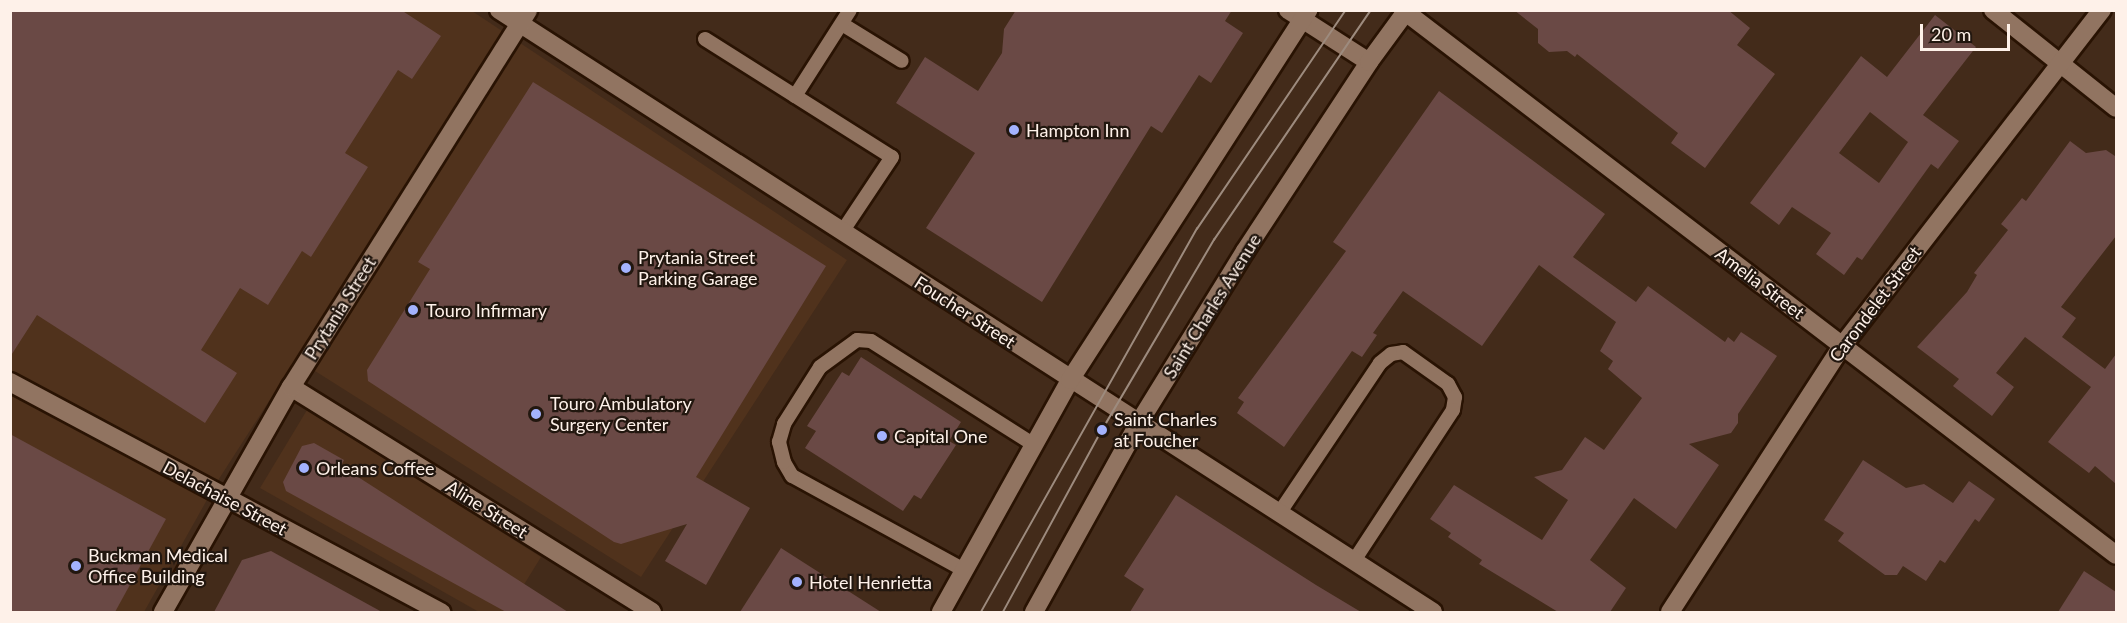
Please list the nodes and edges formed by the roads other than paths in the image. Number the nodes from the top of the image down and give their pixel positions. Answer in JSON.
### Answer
{"nodes":[{"id":1,"x":499,"y":10,"type":"edge"},
{"id":2,"x":850,"y":10,"type":"edge"},
{"id":3,"x":1993,"y":10,"type":"edge"},
{"id":4,"x":2102,"y":10,"type":"edge"},
{"id":5,"x":1405,"y":11,"type":"edge"},
{"id":6,"x":1299,"y":13,"type":"edge"},
{"id":7,"x":523,"y":17,"type":"edge"},
{"id":8,"x":842,"y":24,"type":"junction"},
{"id":9,"x":705,"y":39,"type":"dead end"},
{"id":10,"x":902,"y":61,"type":"dead end"},
{"id":11,"x":1369,"y":62,"type":"junction"},
{"id":12,"x":2059,"y":63,"type":"junction"},
{"id":13,"x":795,"y":96,"type":"junction"},
{"id":14,"x":2116,"y":108,"type":"edge"},
{"id":15,"x":842,"y":232,"type":"junction"},
{"id":16,"x":1842,"y":346,"type":"junction"},
{"id":17,"x":1070,"y":380,"type":"junction"},
{"id":18,"x":10,"y":382,"type":"edge"},
{"id":19,"x":291,"y":387,"type":"junction"},
{"id":20,"x":1140,"y":421,"type":"junction"},
{"id":21,"x":1034,"y":445,"type":"junction"},
{"id":22,"x":225,"y":498,"type":"junction"},
{"id":23,"x":1280,"y":512,"type":"junction"},
{"id":24,"x":2116,"y":555,"type":"edge"},
{"id":25,"x":1354,"y":561,"type":"junction"},
{"id":26,"x":964,"y":570,"type":"junction"},
{"id":27,"x":163,"y":612,"type":"edge"},
{"id":28,"x":441,"y":612,"type":"edge"},
{"id":29,"x":652,"y":612,"type":"edge"},
{"id":30,"x":941,"y":612,"type":"edge"},
{"id":31,"x":1034,"y":612,"type":"edge"},
{"id":32,"x":1433,"y":612,"type":"edge"},
{"id":33,"x":1670,"y":612,"type":"edge"}],
"edges":[{"from":1,"to":7,"type":"street","name":"Foucher Street"},
{"from":2,"to":8,"type":"lane"},
{"from":3,"to":12,"type":"street"},
{"from":4,"to":12,"type":"street","name":"Carondelet Street"},
{"from":5,"to":11,"type":"street","name":"Saint Charles Avenue"},
{"from":5,"to":16,"type":"street","name":"Amelia Street"},
{"from":6,"to":11,"type":"street"},
{"from":6,"to":17,"type":"street"},
{"from":7,"to":15,"type":"street","name":"Foucher Street"},
{"from":7,"to":19,"type":"street","name":"Prytania Street"},
{"from":8,"to":10,"type":"lane"},
{"from":8,"to":13,"type":"lane"},
{"from":9,"to":13,"type":"lane"},
{"from":11,"to":20,"type":"street","name":"Saint Charles Avenue"},
{"from":12,"to":14,"type":"street"},
{"from":12,"to":16,"type":"street","name":"Carondelet Street"},
{"from":13,"to":15,"type":"lane"},
{"from":15,"to":17,"type":"street","name":"Foucher Street"},
{"from":16,"to":24,"type":"street","name":"Amelia Street"},
{"from":16,"to":33,"type":"street","name":"Carondelet Street"},
{"from":17,"to":20,"type":"street","name":"Foucher Street"},
{"from":17,"to":21,"type":"street"},
{"from":18,"to":22,"type":"street","name":"Delachaise Street"},
{"from":19,"to":22,"type":"street","name":"Prytania Street"},
{"from":19,"to":29,"type":"street","name":"Aline Street"},
{"from":20,"to":23,"type":"street","name":"Foucher Street"},
{"from":20,"to":31,"type":"street","name":"Saint Charles Avenue"},
{"from":21,"to":26,"type":"street"},
{"from":21,"to":26,"type":"lane"},
{"from":22,"to":27,"type":"street","name":"Prytania Street"},
{"from":22,"to":28,"type":"street","name":"Delachaise Street"},
{"from":23,"to":25,"type":"street","name":"Foucher Street"},
{"from":23,"to":25,"type":"lane"},
{"from":25,"to":32,"type":"street","name":"Foucher Street"},
{"from":26,"to":30,"type":"street"}]}
